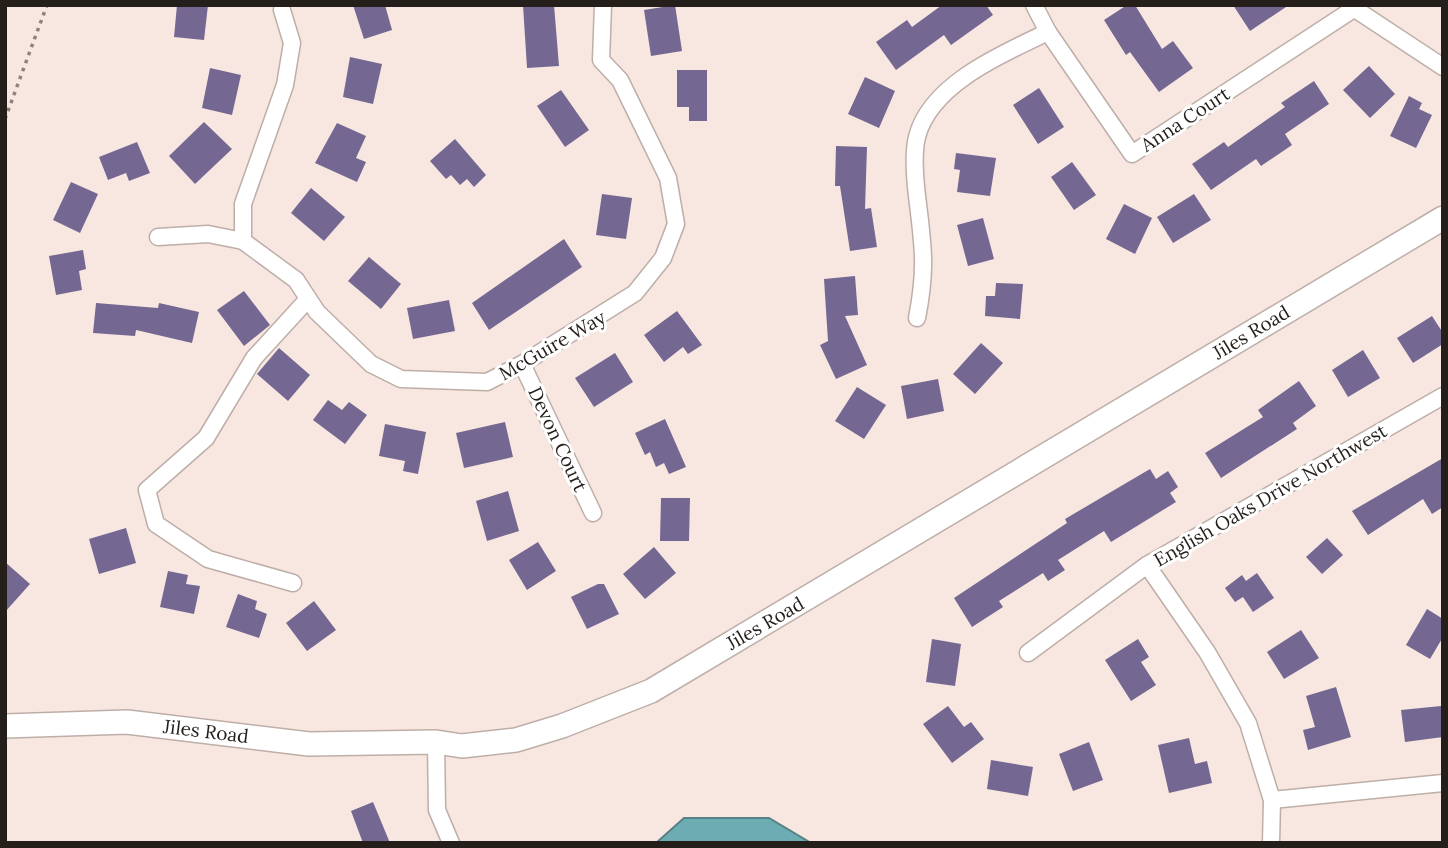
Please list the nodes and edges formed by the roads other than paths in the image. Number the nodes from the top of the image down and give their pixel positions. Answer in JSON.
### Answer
{"nodes":[{"id":1,"x":603,"y":5,"type":"edge"},
{"id":2,"x":1034,"y":5,"type":"edge"},
{"id":3,"x":1350,"y":7,"type":"edge"},
{"id":4,"x":282,"y":10,"type":"dead end"},
{"id":5,"x":1048,"y":32,"type":"junction"},
{"id":6,"x":1443,"y":67,"type":"edge"},
{"id":7,"x":1443,"y":218,"type":"edge"},
{"id":8,"x":158,"y":237,"type":"dead end"},
{"id":9,"x":243,"y":241,"type":"junction"},
{"id":10,"x":308,"y":299,"type":"junction"},
{"id":11,"x":917,"y":318,"type":"dead end"},
{"id":12,"x":522,"y":364,"type":"junction"},
{"id":13,"x":1443,"y":396,"type":"edge"},
{"id":14,"x":593,"y":513,"type":"dead end"},
{"id":15,"x":1147,"y":565,"type":"junction"},
{"id":16,"x":293,"y":583,"type":"dead end"},
{"id":17,"x":1028,"y":653,"type":"dead end"},
{"id":18,"x":5,"y":726,"type":"edge"},
{"id":19,"x":436,"y":742,"type":"junction"},
{"id":20,"x":1443,"y":783,"type":"edge"},
{"id":21,"x":1272,"y":800,"type":"junction"},
{"id":22,"x":451,"y":843,"type":"edge"},
{"id":23,"x":1271,"y":843,"type":"edge"}],
"edges":[{"from":1,"to":12,"type":"street","name":"McGuire Way"},
{"from":2,"to":5,"type":"street","name":"Anna Court"},
{"from":3,"to":5,"type":"street","name":"Anna Court"},
{"from":3,"to":6,"type":"street"},
{"from":4,"to":9,"type":"street"},
{"from":5,"to":11,"type":"street"},
{"from":7,"to":19,"type":"street","name":"Jiles Road"},
{"from":8,"to":9,"type":"street","name":"McGuire Way"},
{"from":9,"to":10,"type":"street","name":"McGuire Way"},
{"from":10,"to":12,"type":"street","name":"McGuire Way"},
{"from":10,"to":16,"type":"street"},
{"from":12,"to":14,"type":"street","name":"Devon Court"},
{"from":13,"to":15,"type":"street","name":"English Oaks Drive Northwest"},
{"from":15,"to":17,"type":"street"},
{"from":15,"to":21,"type":"street","name":"English Oaks Drive Northwest"},
{"from":18,"to":19,"type":"street","name":"Jiles Road"},
{"from":19,"to":22,"type":"street"},
{"from":20,"to":21,"type":"street"},
{"from":21,"to":23,"type":"street","name":"English Oaks Drive Northwest"}]}
